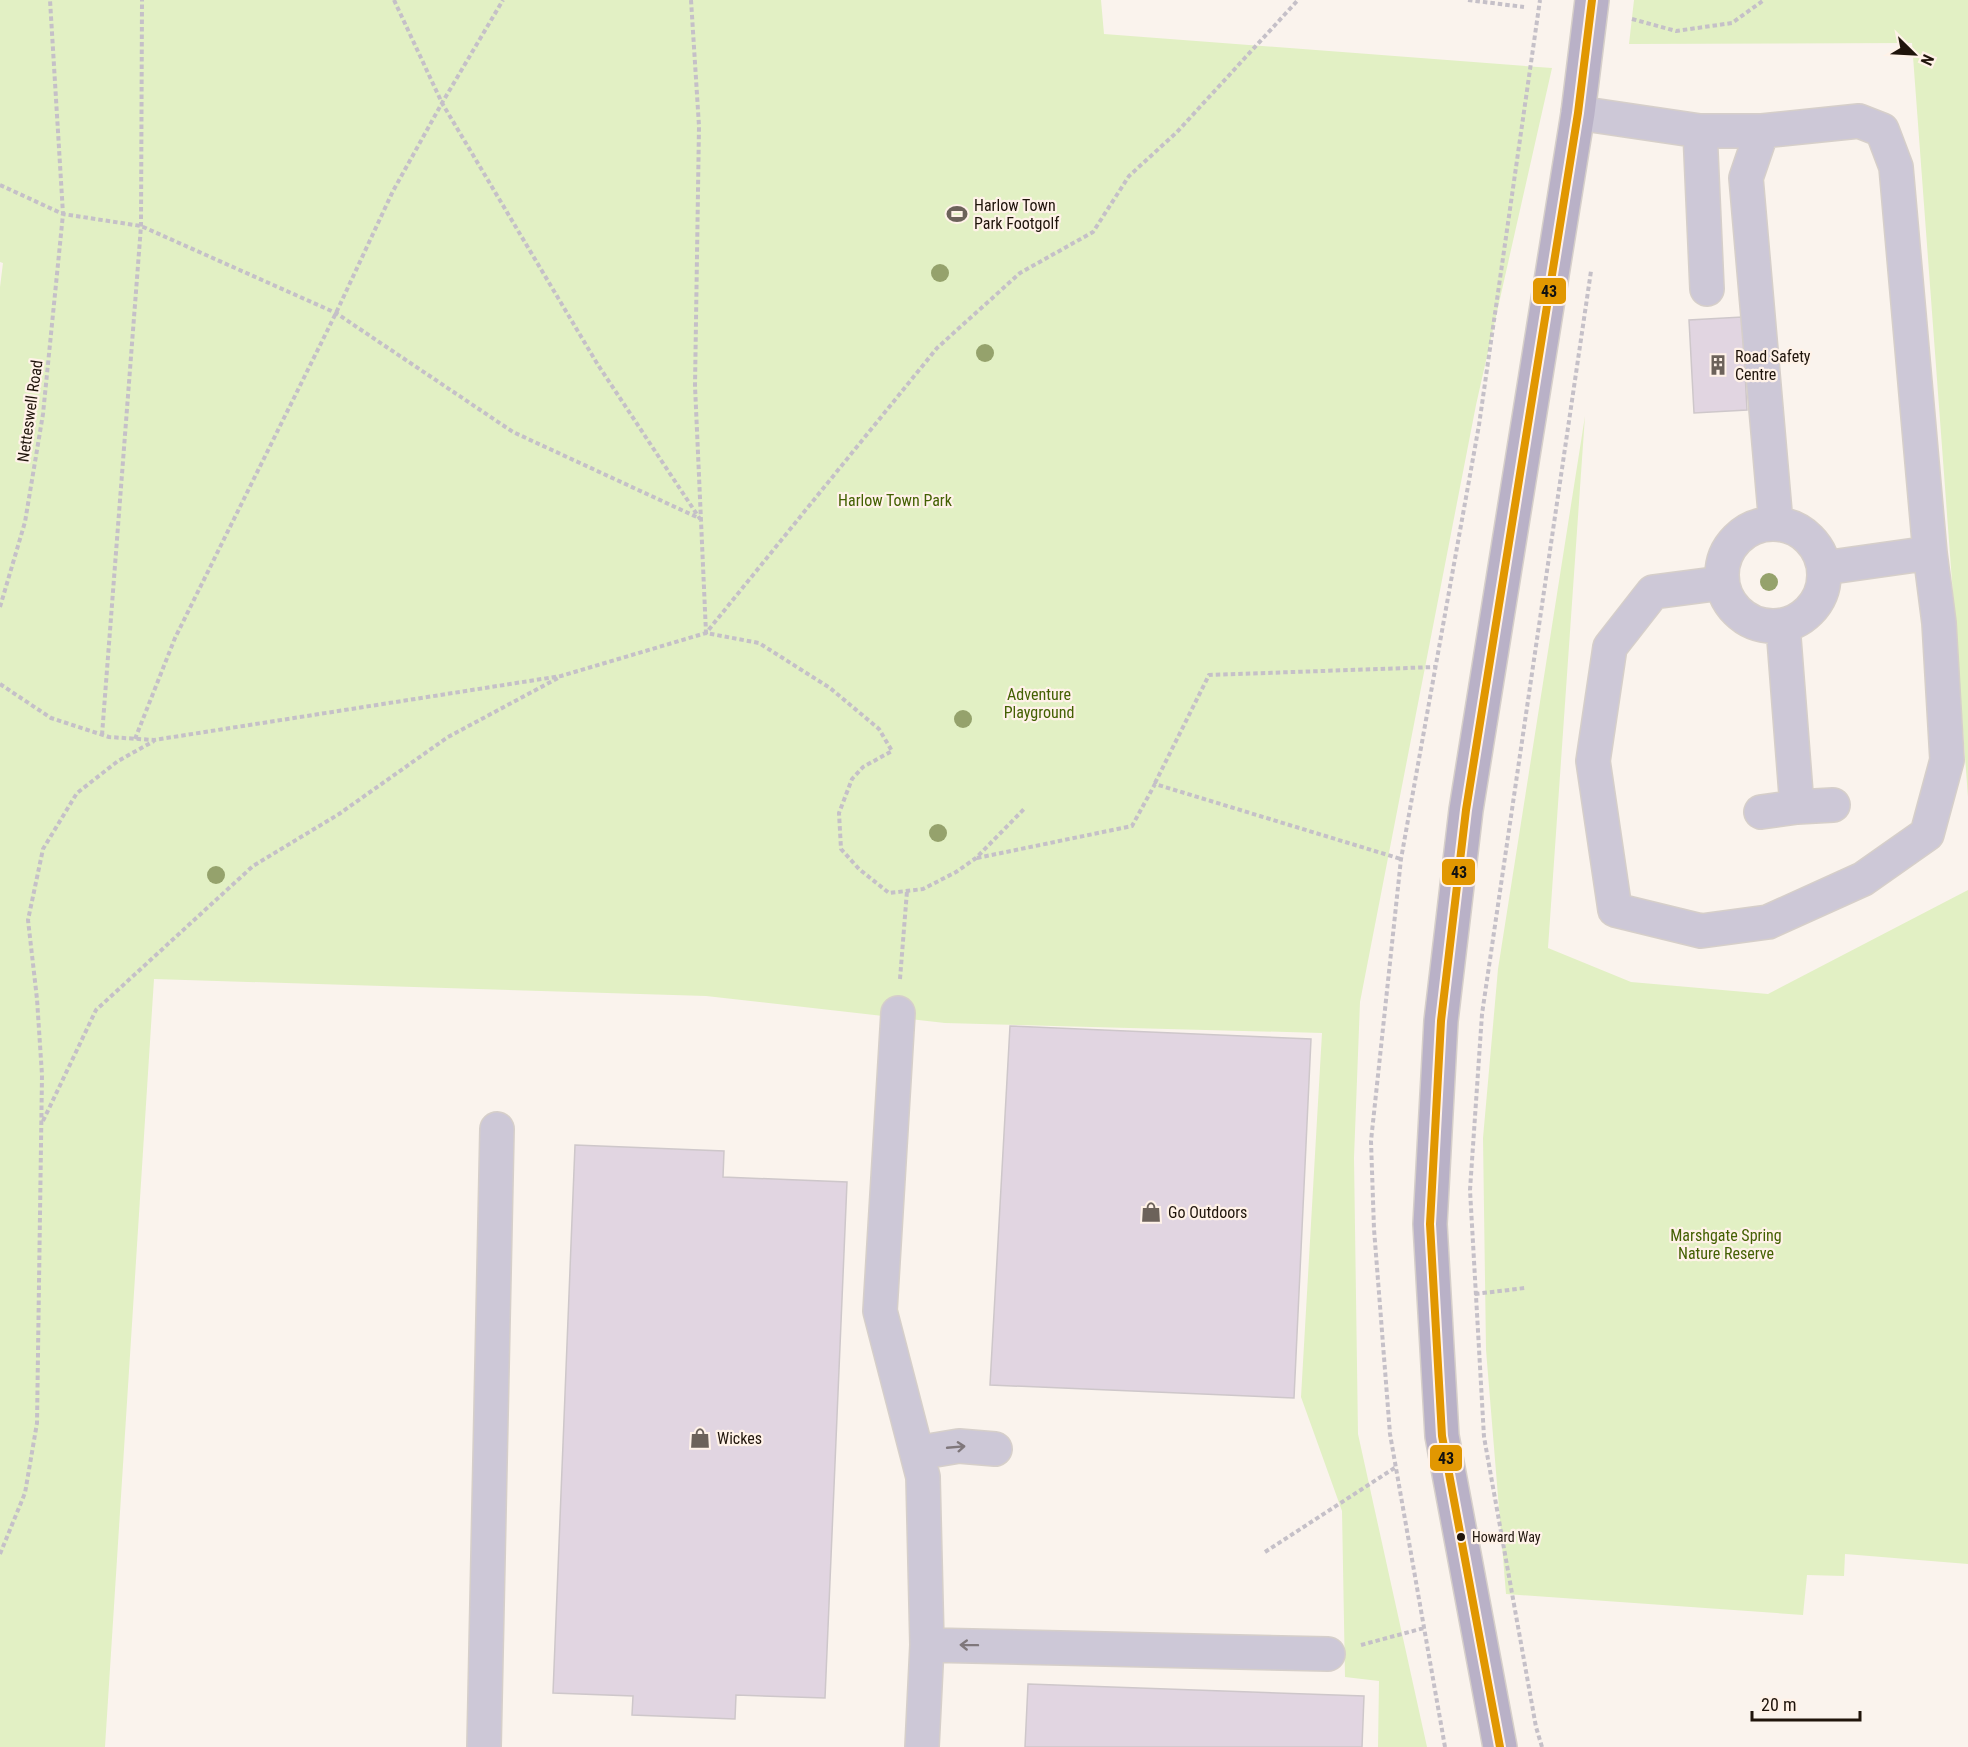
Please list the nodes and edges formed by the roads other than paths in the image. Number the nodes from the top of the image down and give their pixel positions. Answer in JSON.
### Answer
{"nodes":[{"id":1,"x":1592,"y":0,"type":"edge"},
{"id":2,"x":1578,"y":113,"type":"junction"},
{"id":3,"x":1700,"y":131,"type":"junction"},
{"id":4,"x":1762,"y":131,"type":"junction"},
{"id":5,"x":1707,"y":289,"type":"dead end"},
{"id":6,"x":1776,"y":524,"type":"junction"},
{"id":7,"x":1930,"y":553,"type":"junction"},
{"id":8,"x":1824,"y":568,"type":"junction"},
{"id":9,"x":1722,"y":584,"type":"junction"},
{"id":10,"x":1783,"y":626,"type":"junction"},
{"id":11,"x":1833,"y":806,"type":"dead end"},
{"id":12,"x":1797,"y":807,"type":"junction"},
{"id":13,"x":1761,"y":812,"type":"dead end"},
{"id":14,"x":898,"y":1013,"type":"road end"},
{"id":15,"x":497,"y":1129,"type":"dead end"},
{"id":16,"x":995,"y":1449,"type":"dead end"},
{"id":17,"x":917,"y":1453,"type":"junction"},
{"id":18,"x":927,"y":1645,"type":"junction"},
{"id":19,"x":1328,"y":1654,"type":"road end"},
{"id":20,"x":484,"y":1747,"type":"edge"},
{"id":21,"x":922,"y":1747,"type":"edge"},
{"id":22,"x":1500,"y":1747,"type":"edge"}],
"edges":[{"from":1,"to":2,"type":"highway"},
{"from":2,"to":3,"type":"lane"},
{"from":2,"to":22,"type":"highway"},
{"from":3,"to":4,"type":"lane"},
{"from":3,"to":5,"type":"lane"},
{"from":4,"to":6,"type":"lane"},
{"from":4,"to":7,"type":"lane"},
{"from":6,"to":8,"type":"lane"},
{"from":6,"to":9,"type":"lane"},
{"from":7,"to":8,"type":"lane"},
{"from":7,"to":9,"type":"lane"},
{"from":8,"to":10,"type":"lane"},
{"from":9,"to":10,"type":"lane"},
{"from":10,"to":12,"type":"lane"},
{"from":11,"to":12,"type":"lane"},
{"from":12,"to":13,"type":"lane"},
{"from":14,"to":17,"type":"lane"},
{"from":15,"to":20,"type":"lane"},
{"from":17,"to":16,"type":"lane","one_way":true},
{"from":17,"to":18,"type":"lane"},
{"from":19,"to":18,"type":"lane","one_way":true},
{"from":18,"to":21,"type":"lane"}]}
